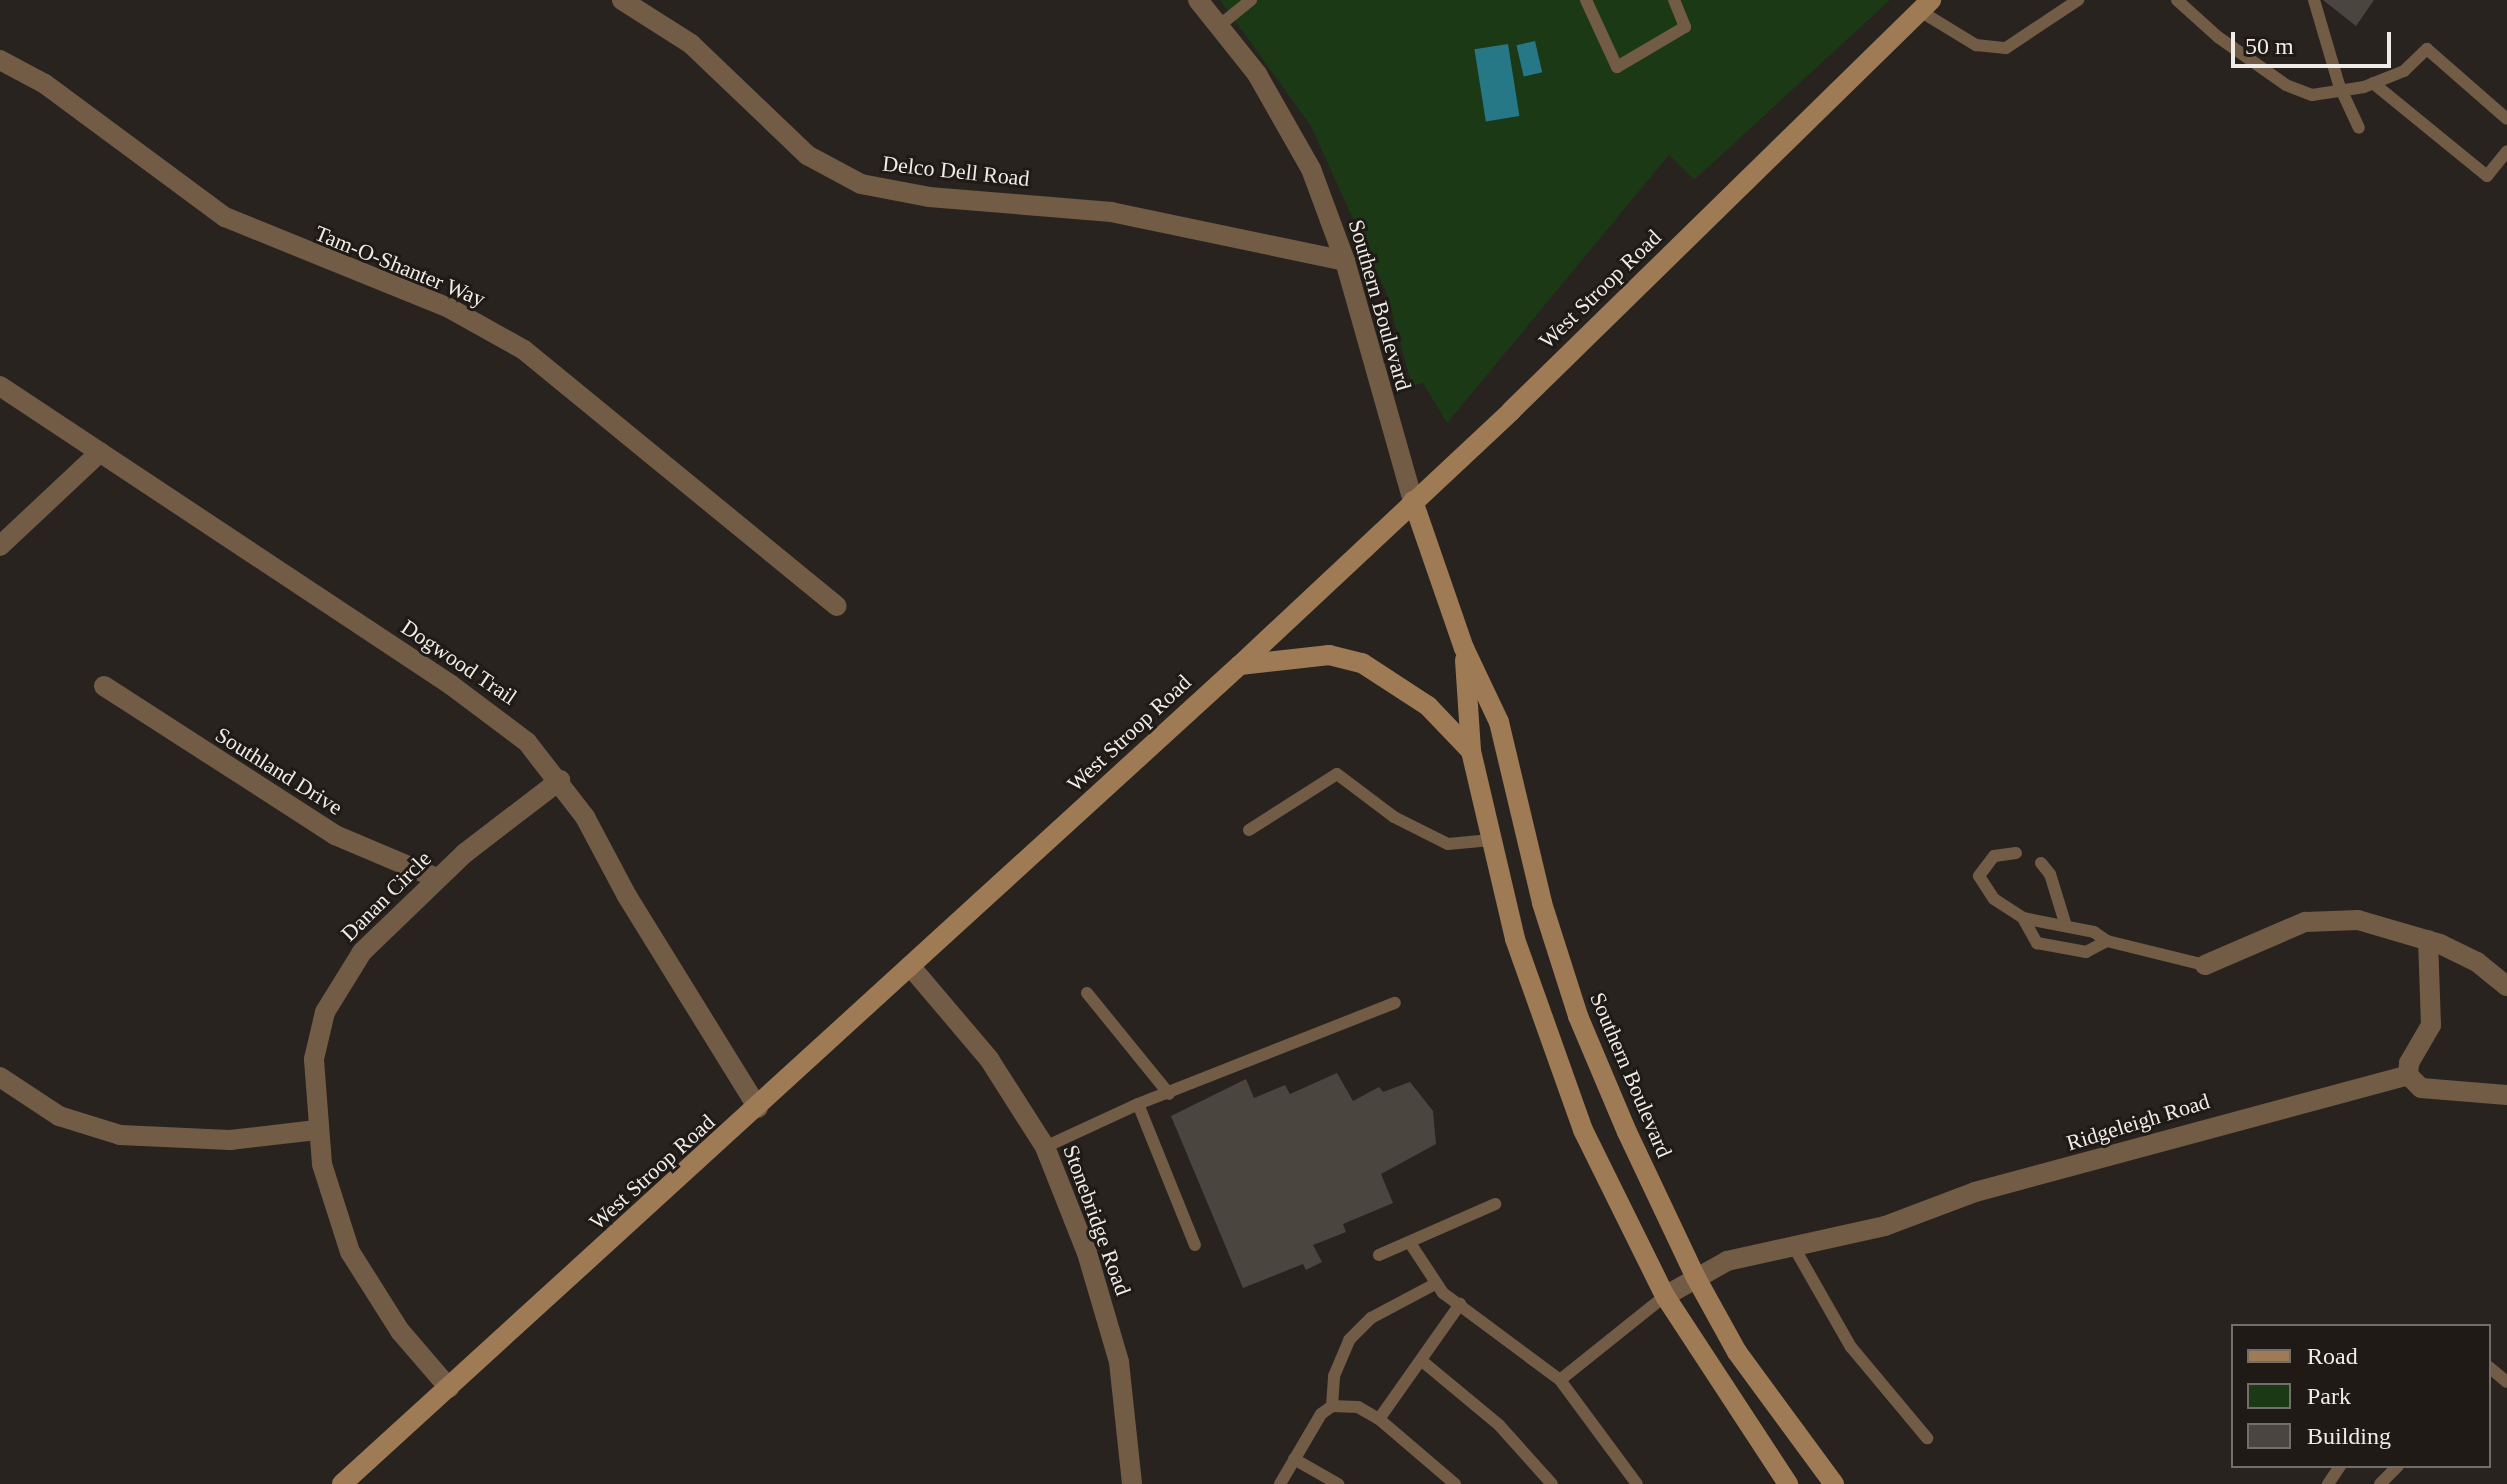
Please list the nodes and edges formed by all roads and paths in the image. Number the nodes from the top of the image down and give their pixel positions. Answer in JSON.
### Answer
{"nodes":[{"id":1,"x":622,"y":0,"type":"edge"},
{"id":2,"x":1198,"y":0,"type":"edge"},
{"id":3,"x":1251,"y":0,"type":"edge"},
{"id":4,"x":1586,"y":0,"type":"edge"},
{"id":5,"x":1674,"y":0,"type":"edge"},
{"id":6,"x":2078,"y":0,"type":"edge"},
{"id":7,"x":2177,"y":0,"type":"edge"},
{"id":8,"x":2314,"y":0,"type":"edge"},
{"id":9,"x":1926,"y":5,"type":"edge"},
{"id":10,"x":1220,"y":25,"type":"junction"},
{"id":11,"x":0,"y":60,"type":"edge"},
{"id":12,"x":2373,"y":83,"type":"junction"},
{"id":13,"x":2343,"y":94,"type":"junction"},
{"id":14,"x":2507,"y":119,"type":"edge"},
{"id":15,"x":2359,"y":128,"type":"dead end"},
{"id":16,"x":2507,"y":151,"type":"edge"},
{"id":17,"x":1345,"y":261,"type":"junction"},
{"id":18,"x":0,"y":386,"type":"edge"},
{"id":19,"x":100,"y":452,"type":"junction"},
{"id":20,"x":1413,"y":501,"type":"junction"},
{"id":21,"x":0,"y":546,"type":"edge"},
{"id":22,"x":837,"y":606,"type":"dead end"},
{"id":23,"x":1464,"y":648,"type":"junction"},
{"id":24,"x":1240,"y":665,"type":"junction"},
{"id":25,"x":104,"y":686,"type":"dead end"},
{"id":26,"x":1471,"y":751,"type":"junction"},
{"id":27,"x":560,"y":780,"type":"junction"},
{"id":28,"x":1249,"y":830,"type":"dead end"},
{"id":29,"x":1491,"y":840,"type":"junction"},
{"id":30,"x":2016,"y":853,"type":"dead end"},
{"id":31,"x":2041,"y":863,"type":"dead end"},
{"id":32,"x":437,"y":878,"type":"junction"},
{"id":33,"x":2023,"y":918,"type":"junction"},
{"id":34,"x":2066,"y":926,"type":"junction"},
{"id":35,"x":2428,"y":940,"type":"junction"},
{"id":36,"x":2107,"y":941,"type":"junction"},
{"id":37,"x":2205,"y":965,"type":"joint"},
{"id":38,"x":911,"y":967,"type":"junction"},
{"id":39,"x":2507,"y":986,"type":"edge"},
{"id":40,"x":1087,"y":993,"type":"dead end"},
{"id":41,"x":1395,"y":1003,"type":"dead end"},
{"id":42,"x":2408,"y":1075,"type":"junction"},
{"id":43,"x":0,"y":1077,"type":"edge"},
{"id":44,"x":1169,"y":1094,"type":"junction"},
{"id":45,"x":2507,"y":1095,"type":"edge"},
{"id":46,"x":1138,"y":1104,"type":"junction"},
{"id":47,"x":758,"y":1108,"type":"junction"},
{"id":48,"x":316,"y":1130,"type":"junction"},
{"id":49,"x":1045,"y":1147,"type":"junction"},
{"id":50,"x":1495,"y":1204,"type":"dead end"},
{"id":51,"x":1410,"y":1243,"type":"junction"},
{"id":52,"x":1195,"y":1245,"type":"dead end"},
{"id":53,"x":1795,"y":1249,"type":"junction"},
{"id":54,"x":1379,"y":1255,"type":"dead end"},
{"id":55,"x":1695,"y":1276,"type":"junction"},
{"id":56,"x":1435,"y":1284,"type":"junction"},
{"id":57,"x":1665,"y":1296,"type":"junction"},
{"id":58,"x":1460,"y":1304,"type":"junction"},
{"id":59,"x":1422,"y":1361,"type":"junction"},
{"id":60,"x":2491,"y":1370,"type":"edge"},
{"id":61,"x":1560,"y":1380,"type":"junction"},
{"id":62,"x":2507,"y":1382,"type":"edge"},
{"id":63,"x":449,"y":1388,"type":"junction"},
{"id":64,"x":1332,"y":1406,"type":"junction"},
{"id":65,"x":1379,"y":1419,"type":"junction"},
{"id":66,"x":1927,"y":1438,"type":"dead end"},
{"id":67,"x":1294,"y":1459,"type":"junction"},
{"id":68,"x":2396,"y":1468,"type":"edge"},
{"id":69,"x":342,"y":1484,"type":"edge"},
{"id":70,"x":1132,"y":1484,"type":"edge"},
{"id":71,"x":1280,"y":1484,"type":"edge"},
{"id":72,"x":1338,"y":1484,"type":"edge"},
{"id":73,"x":1455,"y":1484,"type":"edge"},
{"id":74,"x":1552,"y":1484,"type":"edge"},
{"id":75,"x":1637,"y":1484,"type":"edge"},
{"id":76,"x":1788,"y":1484,"type":"edge"},
{"id":77,"x":1834,"y":1484,"type":"edge"},
{"id":78,"x":2380,"y":1484,"type":"edge"}],
"edges":[{"from":1,"to":17,"type":"street","name":"Delco Dell Road"},
{"from":2,"to":10,"type":"street","name":"Southern Boulevard"},
{"from":3,"to":10,"type":"lane"},
{"from":4,"to":5,"type":"lane"},
{"from":6,"to":9,"type":"lane"},
{"from":7,"to":13,"type":"lane"},
{"from":8,"to":13,"type":"lane"},
{"from":9,"to":20,"type":"street","name":"West Stroop Road"},
{"from":10,"to":17,"type":"street","name":"Southern Boulevard"},
{"from":11,"to":22,"type":"street","name":"Tam-O-Shanter Way"},
{"from":12,"to":13,"type":"lane"},
{"from":12,"to":14,"type":"lane"},
{"from":12,"to":16,"type":"lane"},
{"from":13,"to":15,"type":"lane"},
{"from":17,"to":20,"type":"street","name":"Southern Boulevard"},
{"from":18,"to":19,"type":"street","name":"Dogwood Trail"},
{"from":19,"to":21,"type":"street"},
{"from":19,"to":27,"type":"street","name":"Dogwood Trail"},
{"from":20,"to":23,"type":"street","name":"Southern Boulevard"},
{"from":20,"to":24,"type":"street","name":"West Stroop Road"},
{"from":23,"to":26,"type":"street","name":"Southern Boulevard"},
{"from":23,"to":55,"type":"street","name":"Southern Boulevard"},
{"from":24,"to":26,"type":"street"},
{"from":24,"to":38,"type":"street","name":"West Stroop Road"},
{"from":25,"to":32,"type":"street","name":"Southland Drive"},
{"from":26,"to":29,"type":"street","name":"Southern Boulevard"},
{"from":27,"to":32,"type":"street","name":"Danan Circle"},
{"from":27,"to":47,"type":"street","name":"Dogwood Trail"},
{"from":28,"to":29,"type":"lane"},
{"from":29,"to":57,"type":"street","name":"Southern Boulevard"},
{"from":30,"to":33,"type":"lane"},
{"from":31,"to":34,"type":"lane"},
{"from":32,"to":48,"type":"street","name":"Danan Circle"},
{"from":33,"to":34,"type":"lane"},
{"from":33,"to":36,"type":"lane"},
{"from":34,"to":36,"type":"lane"},
{"from":35,"to":37,"type":"street"},
{"from":35,"to":39,"type":"street"},
{"from":35,"to":42,"type":"street"},
{"from":36,"to":37,"type":"lane"},
{"from":38,"to":47,"type":"street","name":"West Stroop Road"},
{"from":38,"to":49,"type":"street","name":"Stonebridge Road"},
{"from":40,"to":44,"type":"lane"},
{"from":41,"to":44,"type":"lane"},
{"from":42,"to":45,"type":"street"},
{"from":42,"to":53,"type":"street","name":"Ridgeleigh Road"},
{"from":43,"to":48,"type":"street"},
{"from":44,"to":46,"type":"lane"},
{"from":46,"to":49,"type":"lane"},
{"from":46,"to":52,"type":"lane"},
{"from":47,"to":63,"type":"street","name":"West Stroop Road"},
{"from":48,"to":63,"type":"street","name":"Danan Circle"},
{"from":49,"to":70,"type":"street","name":"Stonebridge Road"},
{"from":50,"to":51,"type":"lane"},
{"from":51,"to":54,"type":"lane"},
{"from":51,"to":56,"type":"lane"},
{"from":53,"to":55,"type":"street","name":"Ridgeleigh Road"},
{"from":53,"to":66,"type":"lane"},
{"from":55,"to":57,"type":"street","name":"Ridgeleigh Road"},
{"from":55,"to":77,"type":"street","name":"Southern Boulevard"},
{"from":56,"to":58,"type":"lane"},
{"from":56,"to":64,"type":"lane"},
{"from":57,"to":61,"type":"lane"},
{"from":57,"to":76,"type":"street","name":"Southern Boulevard"},
{"from":58,"to":59,"type":"lane"},
{"from":58,"to":61,"type":"lane"},
{"from":59,"to":65,"type":"lane"},
{"from":59,"to":74,"type":"lane"},
{"from":60,"to":62,"type":"lane"},
{"from":61,"to":75,"type":"lane"},
{"from":63,"to":69,"type":"street","name":"West Stroop Road"},
{"from":64,"to":65,"type":"lane"},
{"from":64,"to":67,"type":"lane"},
{"from":65,"to":73,"type":"lane"},
{"from":67,"to":71,"type":"lane"},
{"from":67,"to":72,"type":"lane"},
{"from":68,"to":78,"type":"lane"}]}
